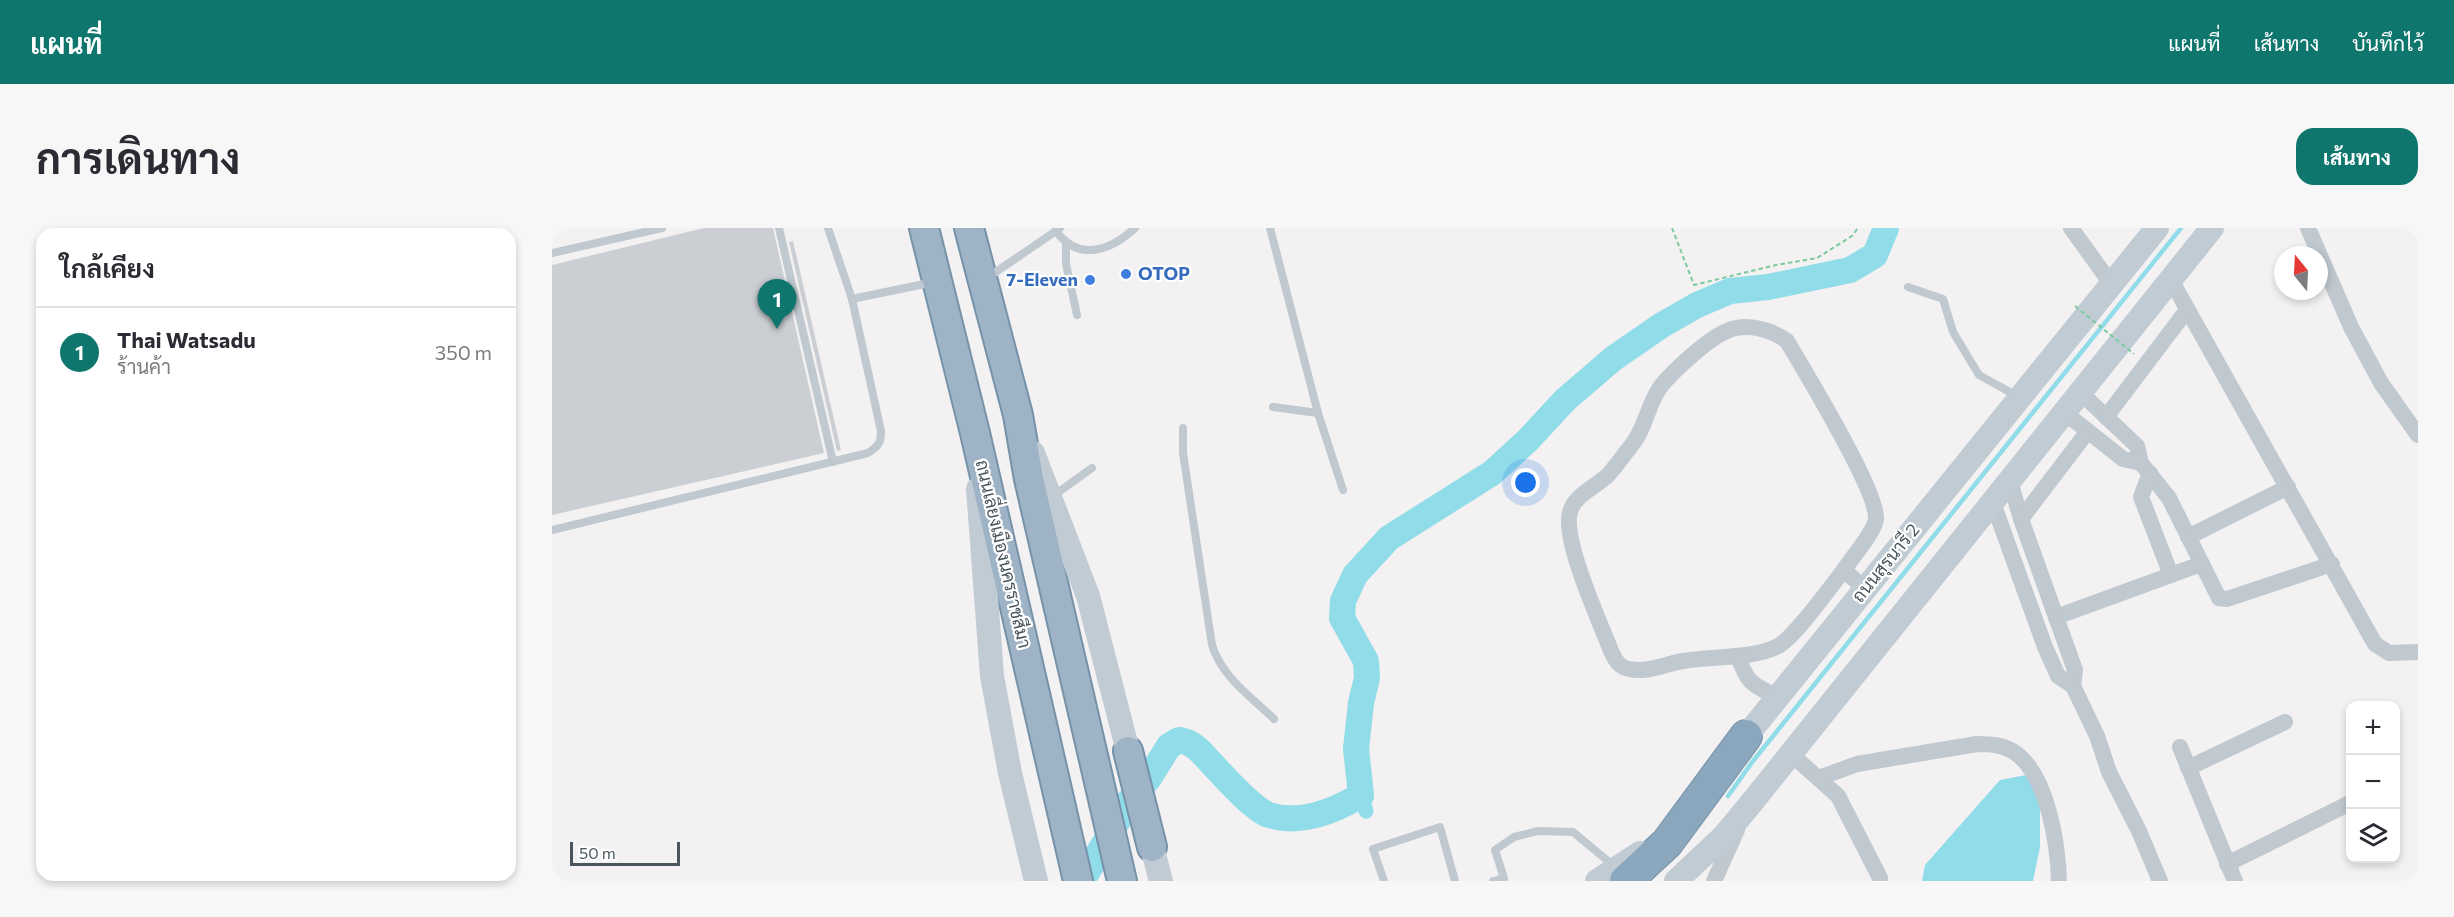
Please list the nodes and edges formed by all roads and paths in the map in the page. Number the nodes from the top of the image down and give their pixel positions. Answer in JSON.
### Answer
{"nodes":[{"id":1,"x":662,"y":228,"type":"edge"},
{"id":2,"x":779,"y":228,"type":"edge"},
{"id":3,"x":828,"y":228,"type":"edge"},
{"id":4,"x":924,"y":228,"type":"edge"},
{"id":5,"x":969,"y":228,"type":"edge"},
{"id":6,"x":1135,"y":228,"type":"edge"},
{"id":7,"x":1270,"y":228,"type":"edge"},
{"id":8,"x":1672,"y":228,"type":"edge"},
{"id":9,"x":1858,"y":228,"type":"edge"},
{"id":10,"x":2071,"y":228,"type":"edge"},
{"id":11,"x":2157,"y":228,"type":"edge"},
{"id":12,"x":2212,"y":228,"type":"edge"},
{"id":13,"x":2308,"y":228,"type":"edge"},
{"id":14,"x":1057,"y":229,"type":"edge"},
{"id":15,"x":1066,"y":243,"type":"junction"},
{"id":16,"x":552,"y":253,"type":"edge"},
{"id":17,"x":2171,"y":280,"type":"junction"},
{"id":18,"x":937,"y":282,"type":"junction"},
{"id":19,"x":982,"y":282,"type":"junction"},
{"id":20,"x":2112,"y":285,"type":"junction"},
{"id":21,"x":1908,"y":287,"type":"dead end"},
{"id":22,"x":852,"y":299,"type":"junction"},
{"id":23,"x":2075,"y":306,"type":"dead end"},
{"id":24,"x":2187,"y":310,"type":"junction"},
{"id":25,"x":1077,"y":315,"type":"dead end"},
{"id":26,"x":2134,"y":354,"type":"dead end"},
{"id":27,"x":2081,"y":393,"type":"junction"},
{"id":28,"x":2020,"y":398,"type":"junction"},
{"id":29,"x":1273,"y":407,"type":"dead end"},
{"id":30,"x":2065,"y":412,"type":"junction"},
{"id":31,"x":1318,"y":413,"type":"junction"},
{"id":32,"x":1018,"y":415,"type":"junction"},
{"id":33,"x":2106,"y":417,"type":"junction"},
{"id":34,"x":1183,"y":428,"type":"dead end"},
{"id":35,"x":2088,"y":431,"type":"junction"},
{"id":36,"x":975,"y":433,"type":"junction"},
{"id":37,"x":2418,"y":435,"type":"edge"},
{"id":38,"x":833,"y":462,"type":"junction"},
{"id":39,"x":1092,"y":468,"type":"dead end"},
{"id":40,"x":2146,"y":468,"type":"junction"},
{"id":41,"x":2010,"y":481,"type":"junction"},
{"id":42,"x":2288,"y":487,"type":"junction"},
{"id":43,"x":1343,"y":490,"type":"dead end"},
{"id":44,"x":1050,"y":498,"type":"junction"},
{"id":45,"x":1993,"y":503,"type":"junction"},
{"id":46,"x":2021,"y":519,"type":"junction"},
{"id":47,"x":552,"y":530,"type":"edge"},
{"id":48,"x":2188,"y":537,"type":"junction"},
{"id":49,"x":2201,"y":564,"type":"junction"},
{"id":50,"x":2332,"y":564,"type":"junction"},
{"id":51,"x":1844,"y":570,"type":"junction"},
{"id":52,"x":2171,"y":575,"type":"junction"},
{"id":53,"x":1865,"y":589,"type":"junction"},
{"id":54,"x":2056,"y":617,"type":"junction"},
{"id":55,"x":2418,"y":652,"type":"edge"},
{"id":56,"x":1738,"y":656,"type":"junction"},
{"id":57,"x":2073,"y":686,"type":"junction"},
{"id":58,"x":1778,"y":697,"type":"junction"},
{"id":59,"x":1274,"y":719,"type":"dead end"},
{"id":60,"x":2285,"y":722,"type":"dead end"},
{"id":61,"x":1746,"y":736,"type":"joint"},
{"id":62,"x":2180,"y":747,"type":"dead end"},
{"id":63,"x":1128,"y":751,"type":"joint"},
{"id":64,"x":1791,"y":754,"type":"junction"},
{"id":65,"x":2188,"y":768,"type":"junction"},
{"id":66,"x":1819,"y":778,"type":"junction"},
{"id":67,"x":1753,"y":801,"type":"junction"},
{"id":68,"x":2346,"y":806,"type":"edge"},
{"id":69,"x":1152,"y":847,"type":"joint"},
{"id":70,"x":2227,"y":864,"type":"junction"},
{"id":71,"x":1076,"y":871,"type":"edge"},
{"id":72,"x":1035,"y":877,"type":"edge"},
{"id":73,"x":1614,"y":877,"type":"edge"},
{"id":74,"x":1880,"y":878,"type":"dead end"},
{"id":75,"x":1122,"y":881,"type":"edge"},
{"id":76,"x":1161,"y":881,"type":"edge"},
{"id":77,"x":1384,"y":881,"type":"edge"},
{"id":78,"x":1455,"y":881,"type":"edge"},
{"id":79,"x":1493,"y":881,"type":"edge"},
{"id":80,"x":1676,"y":881,"type":"edge"},
{"id":81,"x":1714,"y":881,"type":"edge"},
{"id":82,"x":2059,"y":881,"type":"edge"},
{"id":83,"x":2160,"y":881,"type":"edge"},
{"id":84,"x":2235,"y":881,"type":"edge"}],
"edges":[{"from":1,"to":16,"type":"lane"},
{"from":2,"to":38,"type":"lane"},
{"from":3,"to":22,"type":"lane"},
{"from":4,"to":18,"type":"highway","name":"ถนนเลี่ยงเมืองนครราชสีมา"},
{"from":5,"to":19,"type":"highway"},
{"from":6,"to":15,"type":"lane"},
{"from":7,"to":31,"type":"lane"},
{"from":8,"to":9,"type":"path"},
{"from":10,"to":20,"type":"street"},
{"from":11,"to":20,"type":"main road","name":"ถนนสุรนารี 2"},
{"from":12,"to":17,"type":"main road"},
{"from":13,"to":37,"type":"street"},
{"from":14,"to":15,"type":"lane"},
{"from":14,"to":19,"type":"lane"},
{"from":15,"to":25,"type":"lane"},
{"from":17,"to":24,"type":"street"},
{"from":17,"to":27,"type":"main road"},
{"from":18,"to":22,"type":"lane"},
{"from":18,"to":36,"type":"highway","name":"ถนนเลี่ยงเมืองนครราชสีมา"},
{"from":19,"to":32,"type":"highway"},
{"from":20,"to":28,"type":"main road","name":"ถนนสุรนารี 2"},
{"from":21,"to":28,"type":"lane"},
{"from":22,"to":38,"type":"lane"},
{"from":23,"to":26,"type":"path","bridge":true},
{"from":24,"to":33,"type":"street"},
{"from":24,"to":42,"type":"street"},
{"from":27,"to":30,"type":"main road"},
{"from":27,"to":33,"type":"street"},
{"from":28,"to":53,"type":"main road","name":"ถนนสุรนารี 2"},
{"from":29,"to":31,"type":"lane"},
{"from":30,"to":35,"type":"street"},
{"from":30,"to":41,"type":"main road"},
{"from":31,"to":43,"type":"lane"},
{"from":32,"to":44,"type":"main road"},
{"from":32,"to":75,"type":"highway"},
{"from":33,"to":40,"type":"street"},
{"from":34,"to":59,"type":"lane"},
{"from":35,"to":40,"type":"street"},
{"from":35,"to":46,"type":"street"},
{"from":36,"to":71,"type":"highway","name":"ถนนเลี่ยงเมืองนครราชสีมา"},
{"from":36,"to":72,"type":"main road"},
{"from":38,"to":47,"type":"lane"},
{"from":39,"to":44,"type":"lane"},
{"from":40,"to":48,"type":"street"},
{"from":40,"to":52,"type":"street"},
{"from":41,"to":45,"type":"main road"},
{"from":41,"to":46,"type":"street"},
{"from":42,"to":48,"type":"street"},
{"from":42,"to":50,"type":"street"},
{"from":44,"to":63,"type":"main road"},
{"from":45,"to":57,"type":"street"},
{"from":45,"to":64,"type":"main road"},
{"from":46,"to":54,"type":"street"},
{"from":48,"to":49,"type":"street"},
{"from":49,"to":50,"type":"street"},
{"from":49,"to":52,"type":"street"},
{"from":50,"to":55,"type":"street"},
{"from":51,"to":53,"type":"street"},
{"from":51,"to":56,"type":"street"},
{"from":51,"to":56,"type":"street"},
{"from":52,"to":54,"type":"street"},
{"from":53,"to":58,"type":"main road","name":"ถนนสุรนารี 2"},
{"from":54,"to":57,"type":"street"},
{"from":56,"to":58,"type":"street"},
{"from":57,"to":83,"type":"street"},
{"from":58,"to":61,"type":"main road","name":"ถนนสุรนารี 2"},
{"from":60,"to":65,"type":"street"},
{"from":61,"to":73,"type":"highway"},
{"from":62,"to":65,"type":"street"},
{"from":63,"to":69,"type":"highway"},
{"from":64,"to":66,"type":"street"},
{"from":64,"to":67,"type":"main road"},
{"from":65,"to":70,"type":"street"},
{"from":66,"to":74,"type":"street"},
{"from":66,"to":82,"type":"street"},
{"from":67,"to":80,"type":"main road"},
{"from":67,"to":81,"type":"street"},
{"from":68,"to":70,"type":"street"},
{"from":69,"to":76,"type":"main road"},
{"from":70,"to":84,"type":"street"},
{"from":73,"to":79,"type":"lane"},
{"from":77,"to":78,"type":"lane"}]}
